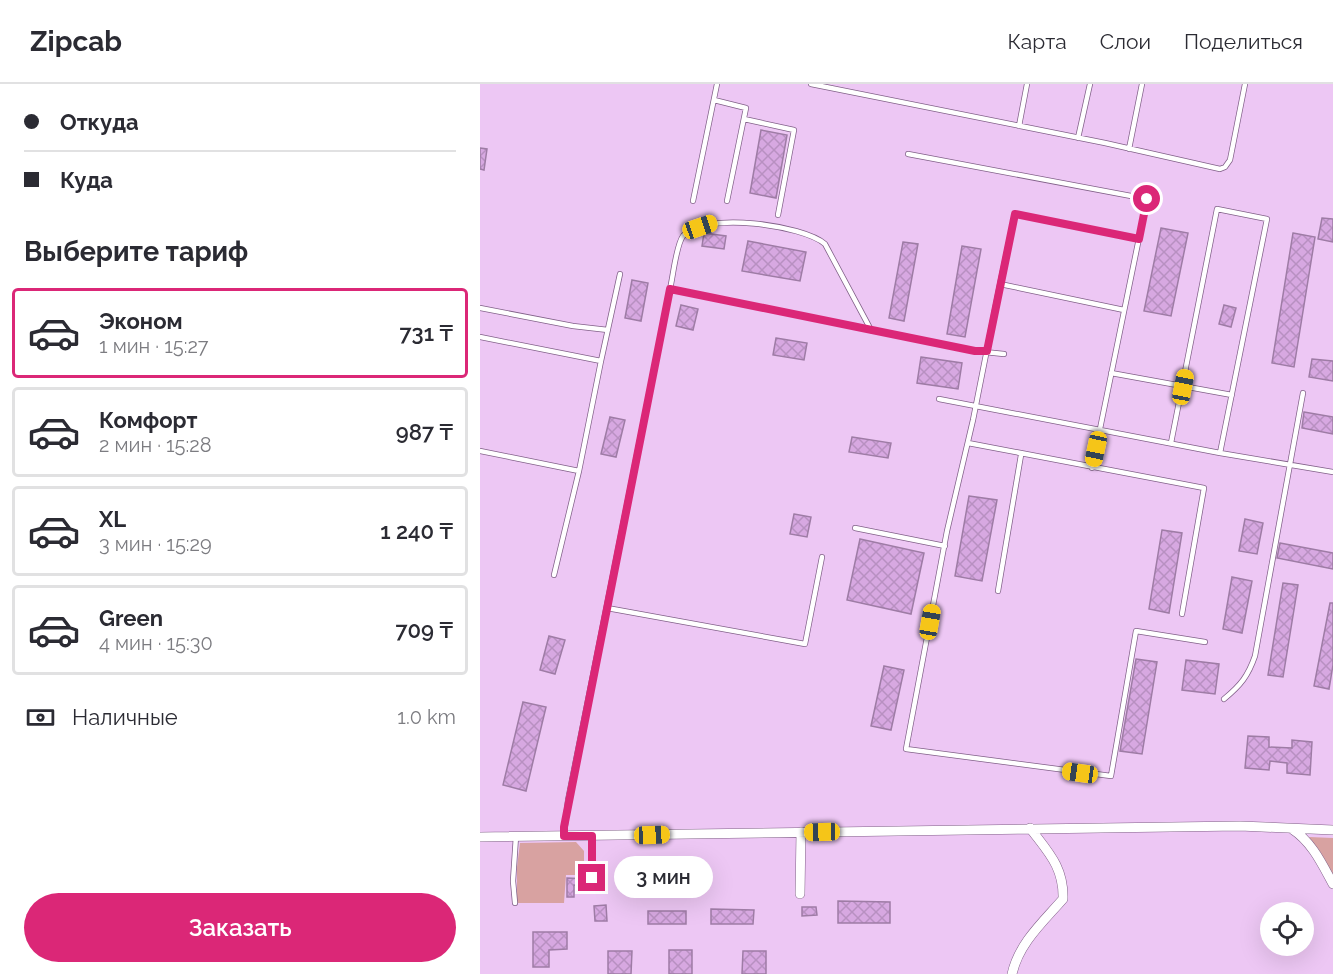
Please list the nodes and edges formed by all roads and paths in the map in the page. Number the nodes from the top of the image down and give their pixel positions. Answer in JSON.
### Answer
{"nodes":[{"id":1,"x":717,"y":84,"type":"edge"},
{"id":2,"x":811,"y":84,"type":"edge"},
{"id":3,"x":1027,"y":84,"type":"edge"},
{"id":4,"x":1090,"y":84,"type":"edge"},
{"id":5,"x":1142,"y":84,"type":"edge"},
{"id":6,"x":1245,"y":84,"type":"edge"},
{"id":7,"x":714,"y":100,"type":"junction"},
{"id":8,"x":744,"y":119,"type":"junction"},
{"id":9,"x":1019,"y":126,"type":"junction"},
{"id":10,"x":1078,"y":138,"type":"junction"},
{"id":11,"x":1129,"y":149,"type":"junction"},
{"id":12,"x":908,"y":154,"type":"dead end"},
{"id":13,"x":693,"y":201,"type":"dead end"},
{"id":14,"x":727,"y":201,"type":"dead end"},
{"id":15,"x":778,"y":215,"type":"dead end"},
{"id":16,"x":1139,"y":239,"type":"junction"},
{"id":17,"x":620,"y":274,"type":"dead end"},
{"id":18,"x":1000,"y":284,"type":"junction"},
{"id":19,"x":670,"y":289,"type":"junction"},
{"id":20,"x":480,"y":308,"type":"edge"},
{"id":21,"x":1124,"y":309,"type":"junction"},
{"id":22,"x":608,"y":330,"type":"junction"},
{"id":23,"x":871,"y":330,"type":"junction"},
{"id":24,"x":480,"y":337,"type":"edge"},
{"id":25,"x":987,"y":351,"type":"junction"},
{"id":26,"x":1004,"y":354,"type":"dead end"},
{"id":27,"x":601,"y":361,"type":"junction"},
{"id":28,"x":1111,"y":373,"type":"junction"},
{"id":29,"x":1183,"y":387,"type":"junction"},
{"id":30,"x":1304,"y":393,"type":"dead end"},
{"id":31,"x":1232,"y":396,"type":"junction"},
{"id":32,"x":939,"y":399,"type":"dead end"},
{"id":33,"x":976,"y":406,"type":"junction"},
{"id":34,"x":1100,"y":429,"type":"junction"},
{"id":35,"x":1171,"y":443,"type":"junction"},
{"id":36,"x":968,"y":444,"type":"junction"},
{"id":37,"x":480,"y":451,"type":"edge"},
{"id":38,"x":1220,"y":453,"type":"junction"},
{"id":39,"x":1021,"y":455,"type":"junction"},
{"id":40,"x":1291,"y":465,"type":"junction"},
{"id":41,"x":1092,"y":468,"type":"junction"},
{"id":42,"x":579,"y":471,"type":"junction"},
{"id":43,"x":1333,"y":472,"type":"edge"},
{"id":44,"x":855,"y":528,"type":"dead end"},
{"id":45,"x":945,"y":546,"type":"junction"},
{"id":46,"x":822,"y":556,"type":"dead end"},
{"id":47,"x":554,"y":575,"type":"dead end"},
{"id":48,"x":998,"y":591,"type":"dead end"},
{"id":49,"x":607,"y":608,"type":"junction"},
{"id":50,"x":1182,"y":614,"type":"dead end"},
{"id":51,"x":1205,"y":642,"type":"dead end"},
{"id":52,"x":1224,"y":699,"type":"dead end"},
{"id":53,"x":1030,"y":828,"type":"junction"},
{"id":54,"x":1292,"y":829,"type":"junction"},
{"id":55,"x":1333,"y":830,"type":"edge"},
{"id":56,"x":801,"y":832,"type":"junction"},
{"id":57,"x":516,"y":836,"type":"junction"},
{"id":58,"x":564,"y":836,"type":"junction"},
{"id":59,"x":592,"y":836,"type":"junction"},
{"id":60,"x":480,"y":837,"type":"edge"},
{"id":61,"x":592,"y":878,"type":"dead end"},
{"id":62,"x":1333,"y":884,"type":"edge"},
{"id":63,"x":800,"y":894,"type":"dead end"},
{"id":64,"x":515,"y":903,"type":"dead end"},
{"id":65,"x":1012,"y":974,"type":"edge"}],
"edges":[{"from":1,"to":7,"type":"lane"},
{"from":2,"to":9,"type":"lane"},
{"from":3,"to":9,"type":"lane"},
{"from":4,"to":10,"type":"lane"},
{"from":5,"to":11,"type":"lane"},
{"from":6,"to":11,"type":"lane"},
{"from":7,"to":8,"type":"lane"},
{"from":7,"to":13,"type":"lane"},
{"from":8,"to":14,"type":"lane"},
{"from":8,"to":15,"type":"lane"},
{"from":9,"to":10,"type":"lane"},
{"from":10,"to":11,"type":"lane"},
{"from":12,"to":16,"type":"lane"},
{"from":16,"to":18,"type":"lane"},
{"from":16,"to":21,"type":"lane"},
{"from":17,"to":22,"type":"lane"},
{"from":18,"to":21,"type":"lane"},
{"from":18,"to":25,"type":"lane"},
{"from":19,"to":23,"type":"lane"},
{"from":19,"to":23,"type":"lane"},
{"from":19,"to":49,"type":"lane"},
{"from":20,"to":22,"type":"lane"},
{"from":21,"to":28,"type":"lane"},
{"from":22,"to":27,"type":"lane"},
{"from":23,"to":25,"type":"lane"},
{"from":24,"to":27,"type":"lane"},
{"from":25,"to":26,"type":"lane"},
{"from":25,"to":33,"type":"lane"},
{"from":27,"to":42,"type":"lane"},
{"from":28,"to":29,"type":"lane"},
{"from":28,"to":34,"type":"lane"},
{"from":29,"to":31,"type":"lane"},
{"from":29,"to":31,"type":"lane"},
{"from":29,"to":35,"type":"lane"},
{"from":30,"to":40,"type":"lane"},
{"from":31,"to":38,"type":"lane"},
{"from":32,"to":33,"type":"lane"},
{"from":33,"to":34,"type":"lane"},
{"from":33,"to":36,"type":"lane"},
{"from":34,"to":35,"type":"lane"},
{"from":34,"to":41,"type":"lane"},
{"from":35,"to":38,"type":"lane"},
{"from":36,"to":39,"type":"lane"},
{"from":36,"to":45,"type":"lane"},
{"from":37,"to":42,"type":"lane"},
{"from":38,"to":40,"type":"lane"},
{"from":39,"to":41,"type":"lane"},
{"from":39,"to":48,"type":"lane"},
{"from":40,"to":43,"type":"lane"},
{"from":40,"to":52,"type":"lane"},
{"from":41,"to":50,"type":"lane"},
{"from":42,"to":47,"type":"lane"},
{"from":44,"to":45,"type":"lane"},
{"from":45,"to":51,"type":"lane"},
{"from":46,"to":49,"type":"lane"},
{"from":49,"to":58,"type":"lane"},
{"from":53,"to":54,"type":"street"},
{"from":53,"to":56,"type":"street"},
{"from":53,"to":65,"type":"street"},
{"from":54,"to":55,"type":"street"},
{"from":54,"to":62,"type":"street"},
{"from":56,"to":59,"type":"street"},
{"from":56,"to":63,"type":"street"},
{"from":57,"to":58,"type":"street"},
{"from":57,"to":60,"type":"street"},
{"from":57,"to":64,"type":"lane"},
{"from":58,"to":59,"type":"street"},
{"from":59,"to":61,"type":"lane"}]}
